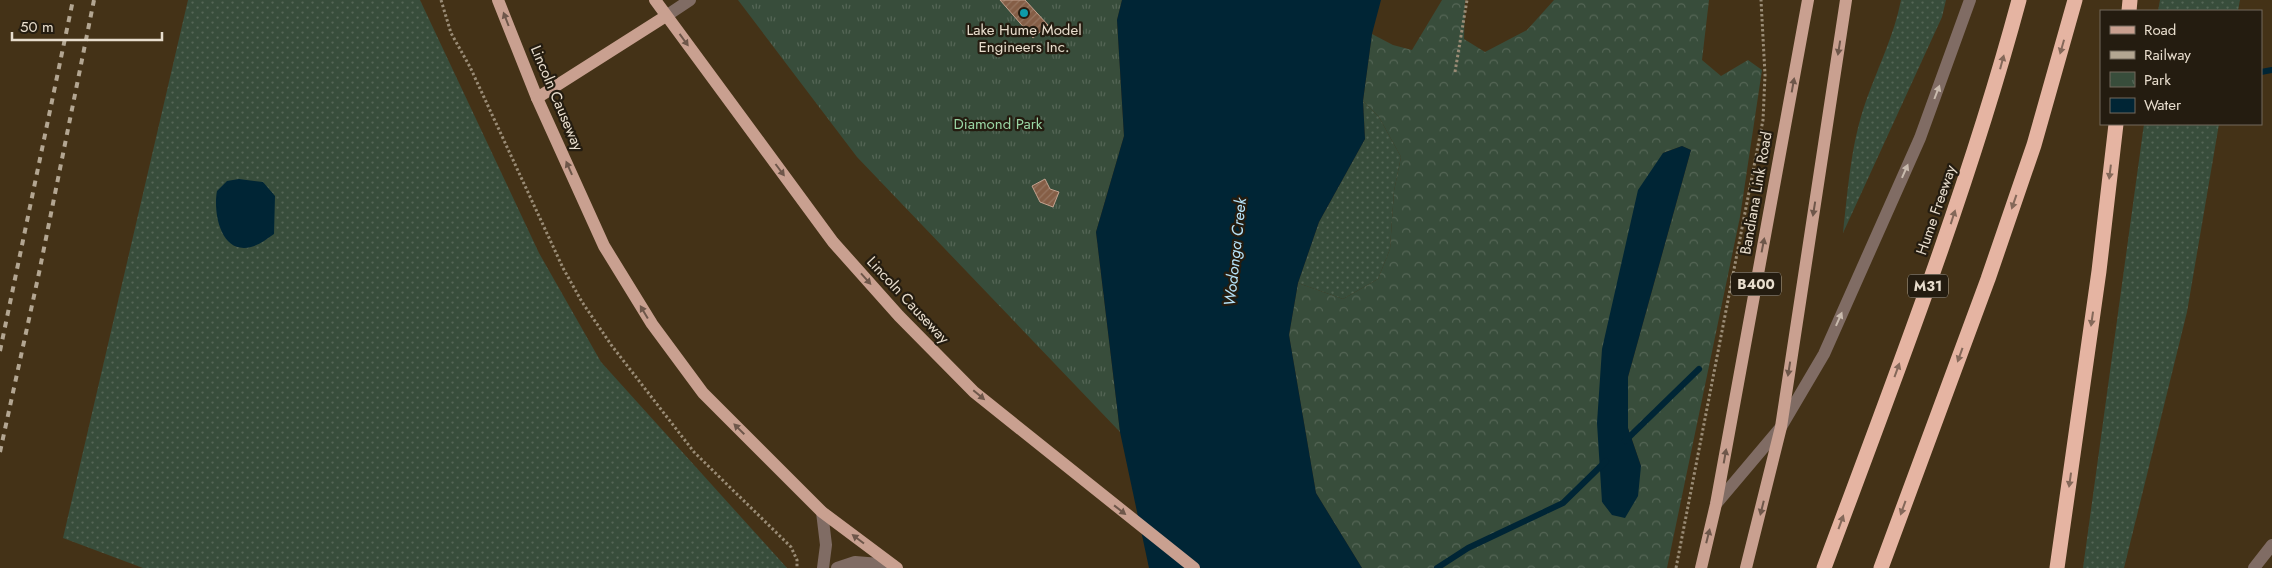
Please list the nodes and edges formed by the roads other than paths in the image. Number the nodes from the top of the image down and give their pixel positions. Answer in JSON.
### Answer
{"nodes":[{"id":1,"x":498,"y":0,"type":"edge"},
{"id":2,"x":655,"y":0,"type":"edge"},
{"id":3,"x":690,"y":0,"type":"edge"},
{"id":4,"x":1808,"y":0,"type":"edge"},
{"id":5,"x":1846,"y":0,"type":"edge"},
{"id":6,"x":1970,"y":0,"type":"edge"},
{"id":7,"x":2018,"y":0,"type":"edge"},
{"id":8,"x":2075,"y":0,"type":"edge"},
{"id":9,"x":666,"y":16,"type":"junction"},
{"id":10,"x":537,"y":98,"type":"junction"},
{"id":11,"x":2116,"y":125,"type":"edge"},
{"id":12,"x":1781,"y":427,"type":"junction"},
{"id":13,"x":1716,"y":504,"type":"junction"},
{"id":14,"x":822,"y":512,"type":"junction"},
{"id":15,"x":2272,"y":545,"type":"edge"},
{"id":16,"x":895,"y":567,"type":"edge"},
{"id":17,"x":823,"y":568,"type":"edge"},
{"id":18,"x":837,"y":568,"type":"edge"},
{"id":19,"x":1194,"y":568,"type":"edge"},
{"id":20,"x":1700,"y":568,"type":"edge"},
{"id":21,"x":1746,"y":568,"type":"edge"},
{"id":22,"x":1824,"y":568,"type":"edge"},
{"id":23,"x":1881,"y":568,"type":"edge"},
{"id":24,"x":2057,"y":568,"type":"edge"},
{"id":25,"x":2254,"y":568,"type":"edge"}],
"edges":[{"from":10,"to":1,"type":"main road","name":"Lincoln Causeway","one_way":true},
{"from":2,"to":9,"type":"main road","name":"Lincoln Causeway"},
{"from":3,"to":9,"type":"street"},
{"from":13,"to":4,"type":"main road","name":"Bandiana Link Road","number":"B400","one_way":true},
{"from":5,"to":12,"type":"main road","number":"B400","one_way":true},
{"from":12,"to":6,"type":"street","one_way":true},
{"from":22,"to":7,"type":"highway","name":"Hume Freeway","number":"M31","one_way":true},
{"from":8,"to":23,"type":"highway","one_way":true},
{"from":9,"to":10,"type":"main road"},
{"from":9,"to":19,"type":"main road","name":"Lincoln Causeway","one_way":true},
{"from":14,"to":10,"type":"main road","name":"Lincoln Causeway","one_way":true},
{"from":11,"to":24,"type":"highway","one_way":true},
{"from":12,"to":13,"type":"street"},
{"from":12,"to":21,"type":"main road","number":"B400","one_way":true},
{"from":20,"to":13,"type":"main road","name":"Bandiana Link Road","number":"B400","one_way":true},
{"from":16,"to":14,"type":"main road","name":"Lincoln Causeway","one_way":true},
{"from":14,"to":17,"type":"street"},
{"from":15,"to":25,"type":"street"},
{"from":16,"to":18,"type":"street"}]}
